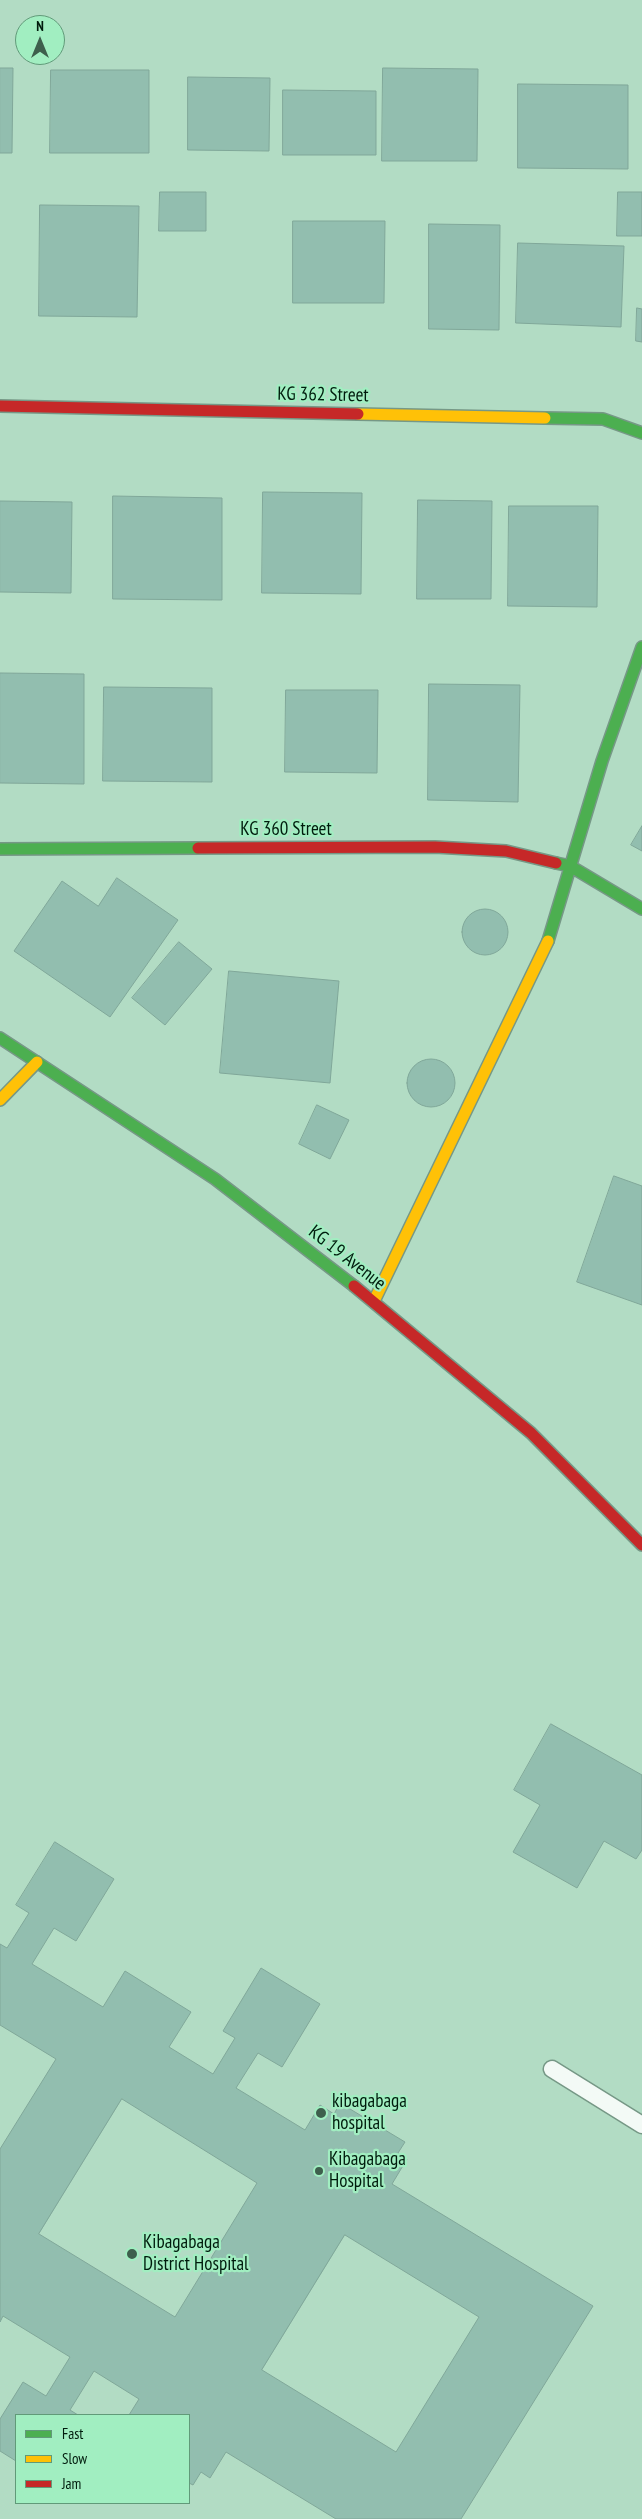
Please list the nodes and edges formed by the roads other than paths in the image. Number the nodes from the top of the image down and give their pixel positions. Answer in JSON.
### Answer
{"nodes":[{"id":1,"x":0,"y":406,"type":"edge"},
{"id":2,"x":642,"y":433,"type":"edge"},
{"id":3,"x":642,"y":647,"type":"edge"},
{"id":4,"x":0,"y":849,"type":"edge"},
{"id":5,"x":570,"y":866,"type":"junction"},
{"id":6,"x":642,"y":909,"type":"edge"},
{"id":7,"x":0,"y":1038,"type":"edge"},
{"id":8,"x":36,"y":1062,"type":"junction"},
{"id":9,"x":0,"y":1100,"type":"edge"},
{"id":10,"x":374,"y":1301,"type":"junction"},
{"id":11,"x":642,"y":1545,"type":"edge"},
{"id":12,"x":552,"y":2069,"type":"dead end"},
{"id":13,"x":642,"y":2125,"type":"edge"}],
"edges":[{"from":1,"to":2,"type":"street","name":"KG 362 Street"},
{"from":3,"to":5,"type":"street"},
{"from":4,"to":5,"type":"street","name":"KG 360 Street"},
{"from":5,"to":6,"type":"street","name":"KG 360 Street"},
{"from":5,"to":10,"type":"street"},
{"from":7,"to":8,"type":"street","name":"KG 19 Avenue"},
{"from":8,"to":9,"type":"street"},
{"from":8,"to":10,"type":"street","name":"KG 19 Avenue"},
{"from":10,"to":11,"type":"street","name":"KG 19 Avenue"},
{"from":12,"to":13,"type":"lane"}]}
